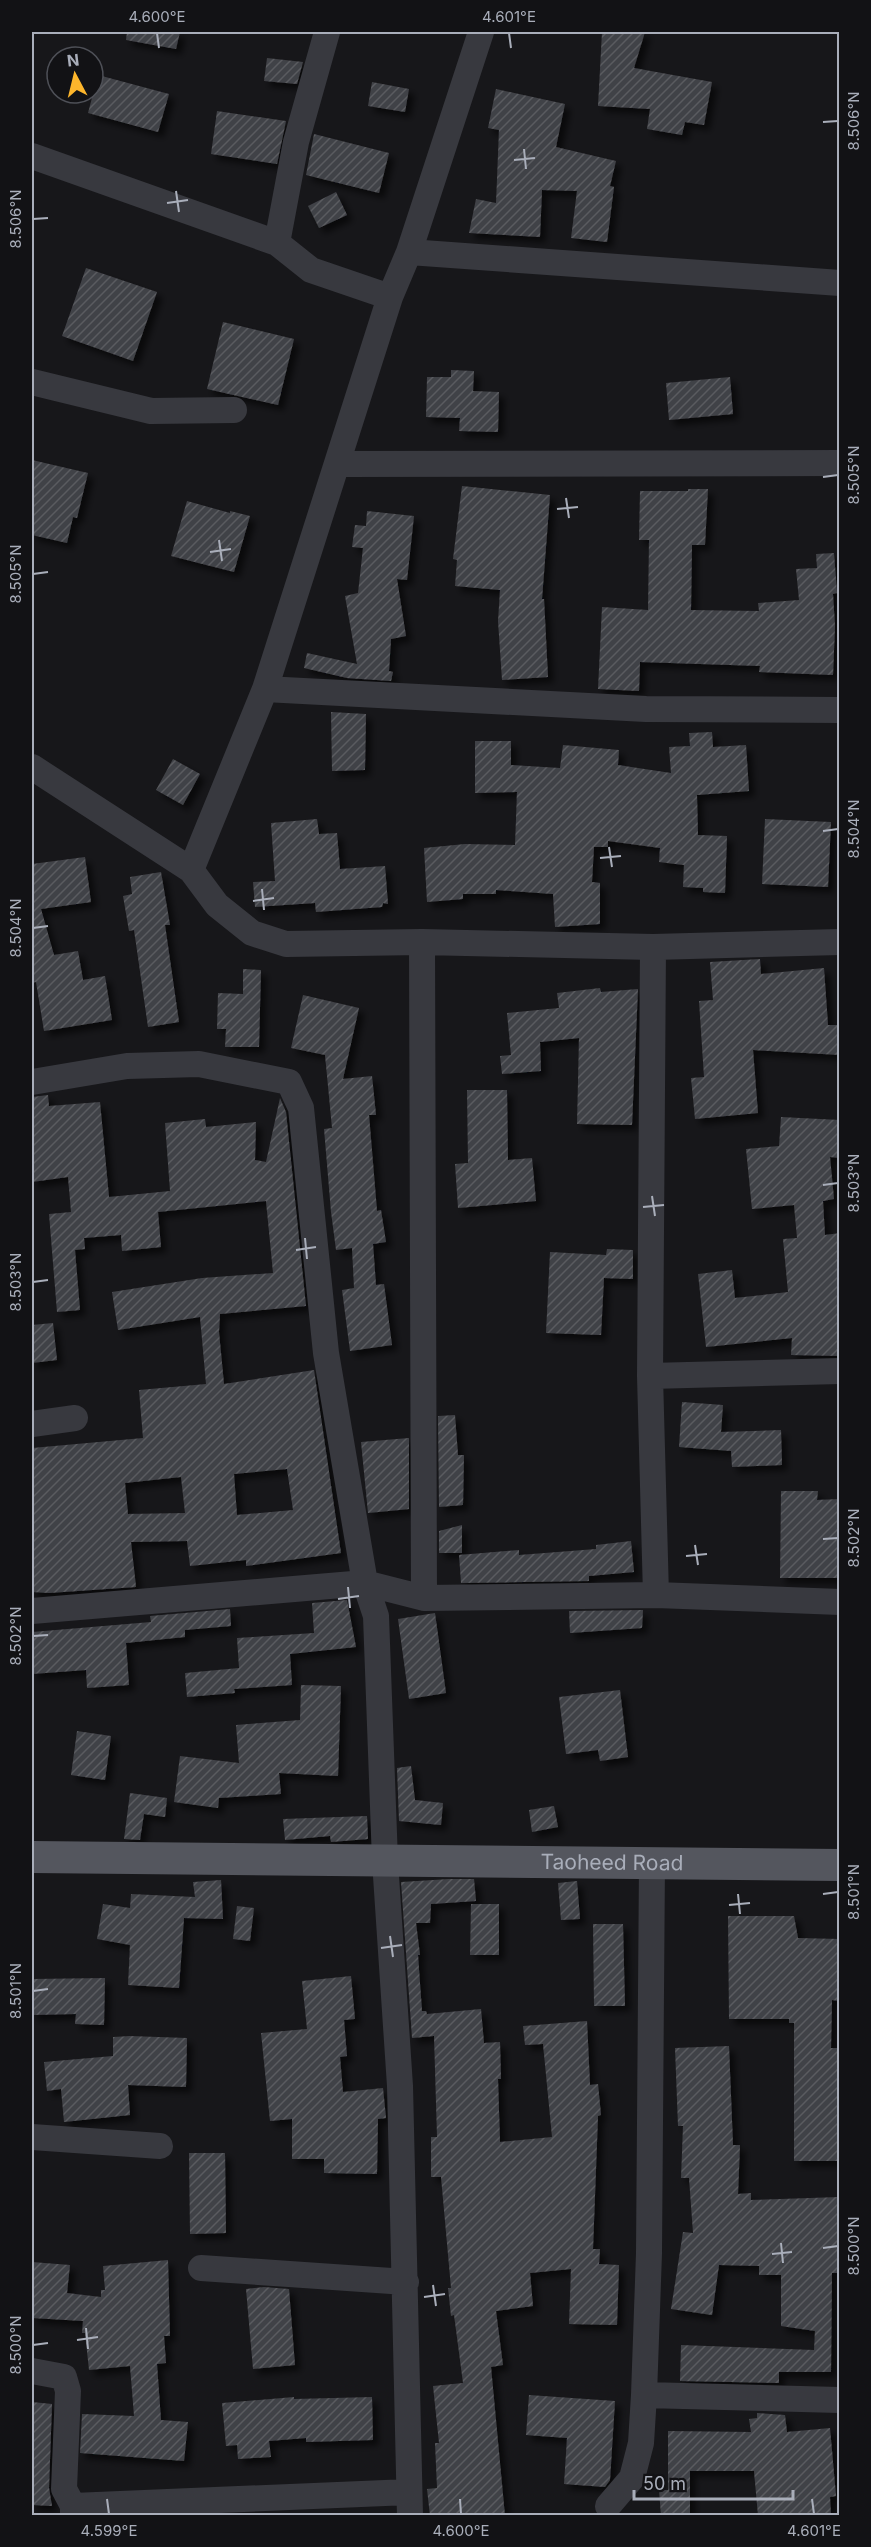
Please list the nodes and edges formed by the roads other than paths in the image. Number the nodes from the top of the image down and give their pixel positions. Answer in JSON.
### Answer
{"nodes":[{"id":1,"x":327,"y":32,"type":"edge"},
{"id":2,"x":481,"y":32,"type":"edge"},
{"id":3,"x":32,"y":156,"type":"edge"},
{"id":4,"x":277,"y":243,"type":"junction"},
{"id":5,"x":409,"y":252,"type":"junction"},
{"id":6,"x":840,"y":283,"type":"edge"},
{"id":7,"x":390,"y":297,"type":"junction"},
{"id":8,"x":32,"y":382,"type":"edge"},
{"id":9,"x":234,"y":410,"type":"dead end"},
{"id":10,"x":840,"y":463,"type":"edge"},
{"id":11,"x":338,"y":464,"type":"junction"},
{"id":12,"x":266,"y":689,"type":"junction"},
{"id":13,"x":840,"y":710,"type":"edge"},
{"id":14,"x":32,"y":767,"type":"edge"},
{"id":15,"x":191,"y":870,"type":"junction"},
{"id":16,"x":422,"y":942,"type":"junction"},
{"id":17,"x":840,"y":942,"type":"edge"},
{"id":18,"x":653,"y":947,"type":"junction"},
{"id":19,"x":32,"y":1082,"type":"edge"},
{"id":20,"x":840,"y":1371,"type":"edge"},
{"id":21,"x":650,"y":1376,"type":"junction"},
{"id":22,"x":75,"y":1418,"type":"dead end"},
{"id":23,"x":32,"y":1424,"type":"edge"},
{"id":24,"x":365,"y":1583,"type":"junction"},
{"id":25,"x":656,"y":1595,"type":"junction"},
{"id":26,"x":424,"y":1598,"type":"junction"},
{"id":27,"x":840,"y":1602,"type":"edge"},
{"id":28,"x":32,"y":1611,"type":"edge"},
{"id":29,"x":32,"y":1857,"type":"edge"},
{"id":30,"x":386,"y":1861,"type":"junction"},
{"id":31,"x":652,"y":1862,"type":"junction"},
{"id":32,"x":840,"y":1865,"type":"edge"},
{"id":33,"x":32,"y":2137,"type":"edge"},
{"id":34,"x":160,"y":2146,"type":"dead end"},
{"id":35,"x":201,"y":2268,"type":"dead end"},
{"id":36,"x":406,"y":2282,"type":"junction"},
{"id":37,"x":32,"y":2371,"type":"edge"},
{"id":38,"x":644,"y":2395,"type":"junction"},
{"id":39,"x":840,"y":2400,"type":"edge"},
{"id":40,"x":410,"y":2504,"type":"edge"},
{"id":41,"x":608,"y":2506,"type":"dead end"},
{"id":42,"x":73,"y":2511,"type":"edge"}],
"edges":[{"from":1,"to":4,"type":"street"},
{"from":2,"to":5,"type":"street"},
{"from":3,"to":4,"type":"street"},
{"from":4,"to":7,"type":"street"},
{"from":5,"to":6,"type":"street"},
{"from":5,"to":7,"type":"street"},
{"from":7,"to":11,"type":"street"},
{"from":8,"to":9,"type":"street"},
{"from":10,"to":11,"type":"street"},
{"from":11,"to":12,"type":"street"},
{"from":12,"to":13,"type":"street"},
{"from":12,"to":15,"type":"street"},
{"from":14,"to":15,"type":"street"},
{"from":15,"to":16,"type":"street"},
{"from":16,"to":18,"type":"street"},
{"from":16,"to":26,"type":"street"},
{"from":17,"to":18,"type":"street"},
{"from":18,"to":21,"type":"street"},
{"from":19,"to":24,"type":"street"},
{"from":20,"to":21,"type":"street"},
{"from":21,"to":25,"type":"street"},
{"from":22,"to":23,"type":"street"},
{"from":24,"to":26,"type":"street"},
{"from":24,"to":28,"type":"street"},
{"from":24,"to":30,"type":"street"},
{"from":25,"to":26,"type":"street"},
{"from":25,"to":27,"type":"street"},
{"from":29,"to":30,"type":"main road","name":"Taoheed Road"},
{"from":30,"to":31,"type":"main road","name":"Taoheed Road"},
{"from":30,"to":36,"type":"street"},
{"from":31,"to":32,"type":"main road","name":"Taoheed Road"},
{"from":31,"to":38,"type":"street"},
{"from":33,"to":34,"type":"street"},
{"from":35,"to":36,"type":"street"},
{"from":36,"to":40,"type":"street"},
{"from":37,"to":42,"type":"street"},
{"from":38,"to":39,"type":"street"},
{"from":38,"to":41,"type":"street"},
{"from":40,"to":42,"type":"street"}]}
